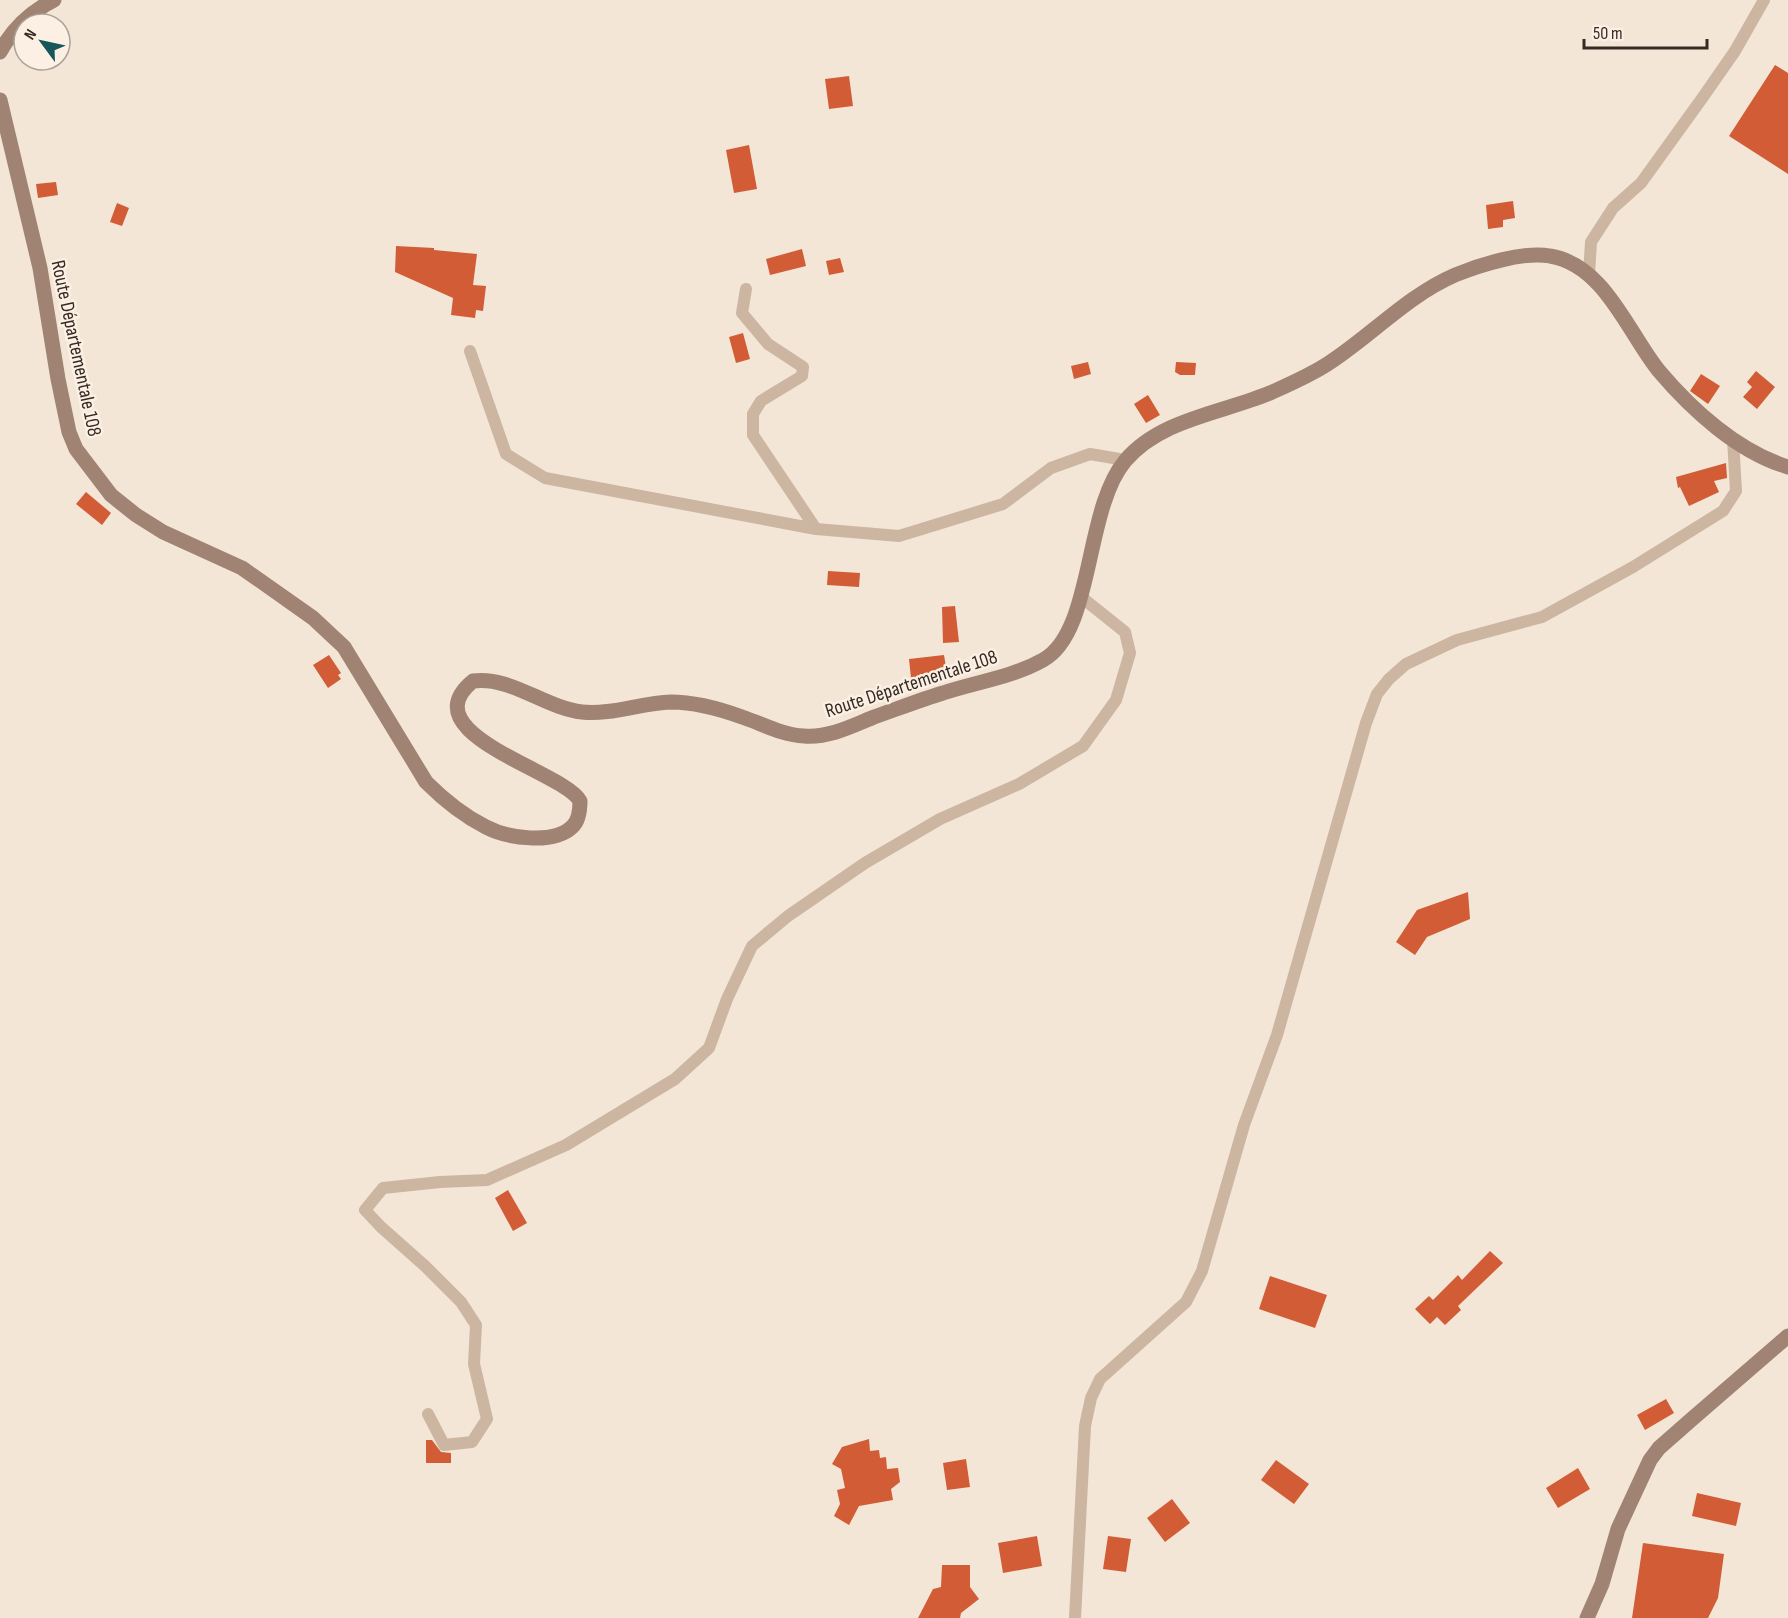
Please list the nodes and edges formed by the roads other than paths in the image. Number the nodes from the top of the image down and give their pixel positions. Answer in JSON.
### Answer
{"nodes":[{"id":1,"x":54,"y":0,"type":"edge"},
{"id":2,"x":1764,"y":0,"type":"edge"},
{"id":3,"x":0,"y":52,"type":"edge"},
{"id":4,"x":0,"y":100,"type":"edge"},
{"id":5,"x":1589,"y":274,"type":"junction"},
{"id":6,"x":746,"y":289,"type":"dead end"},
{"id":7,"x":470,"y":351,"type":"dead end"},
{"id":8,"x":1733,"y":439,"type":"junction"},
{"id":9,"x":1125,"y":460,"type":"junction"},
{"id":10,"x":1788,"y":467,"type":"edge"},
{"id":11,"x":816,"y":529,"type":"junction"},
{"id":12,"x":1080,"y":596,"type":"junction"},
{"id":13,"x":1788,"y":1336,"type":"edge"},
{"id":14,"x":428,"y":1414,"type":"dead end"},
{"id":15,"x":1075,"y":1618,"type":"edge"},
{"id":16,"x":1587,"y":1618,"type":"edge"}],
"edges":[{"from":1,"to":3,"type":"main road"},
{"from":2,"to":5,"type":"street"},
{"from":4,"to":12,"type":"main road","name":"Route Départementale 108"},
{"from":5,"to":8,"type":"main road","name":"Route Départementale 108"},
{"from":5,"to":9,"type":"main road","name":"Route Départementale 108"},
{"from":6,"to":11,"type":"street"},
{"from":7,"to":11,"type":"street"},
{"from":8,"to":10,"type":"main road","name":"Route Départementale 108"},
{"from":8,"to":15,"type":"street"},
{"from":9,"to":11,"type":"street"},
{"from":9,"to":12,"type":"main road","name":"Route Départementale 108"},
{"from":12,"to":14,"type":"street"},
{"from":13,"to":16,"type":"main road"}]}
